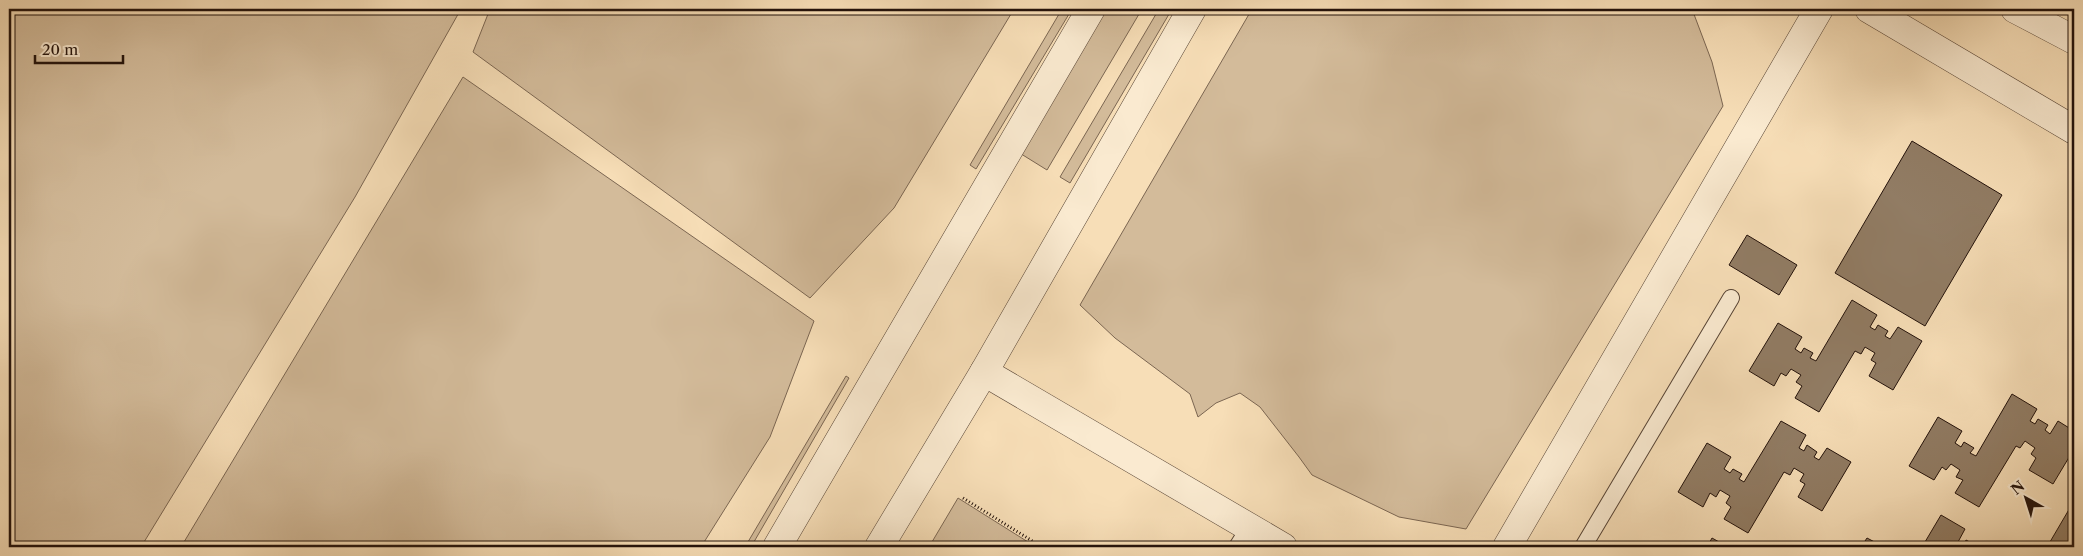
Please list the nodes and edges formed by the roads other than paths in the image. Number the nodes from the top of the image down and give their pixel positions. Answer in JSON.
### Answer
{"nodes":[{"id":1,"x":1091,"y":9,"type":"edge"},
{"id":2,"x":1192,"y":9,"type":"edge"},
{"id":3,"x":1819,"y":9,"type":"edge"},
{"id":4,"x":1870,"y":9,"type":"edge"},
{"id":5,"x":2015,"y":9,"type":"edge"},
{"id":6,"x":2074,"y":40,"type":"edge"},
{"id":7,"x":2074,"y":130,"type":"edge"},
{"id":8,"x":1731,"y":298,"type":"dead end"},
{"id":9,"x":984,"y":372,"type":"junction"},
{"id":10,"x":1243,"y":537,"type":"edge"},
{"id":11,"x":777,"y":547,"type":"edge"},
{"id":12,"x":879,"y":547,"type":"edge"},
{"id":13,"x":1282,"y":547,"type":"edge"},
{"id":14,"x":1507,"y":547,"type":"edge"},
{"id":15,"x":1583,"y":547,"type":"edge"}],
"edges":[{"from":1,"to":11,"type":"street"},
{"from":2,"to":9,"type":"street"},
{"from":3,"to":14,"type":"street"},
{"from":4,"to":7,"type":"street"},
{"from":5,"to":6,"type":"street"},
{"from":8,"to":15,"type":"lane"},
{"from":9,"to":10,"type":"street"},
{"from":9,"to":12,"type":"street"},
{"from":10,"to":13,"type":"street"}]}
